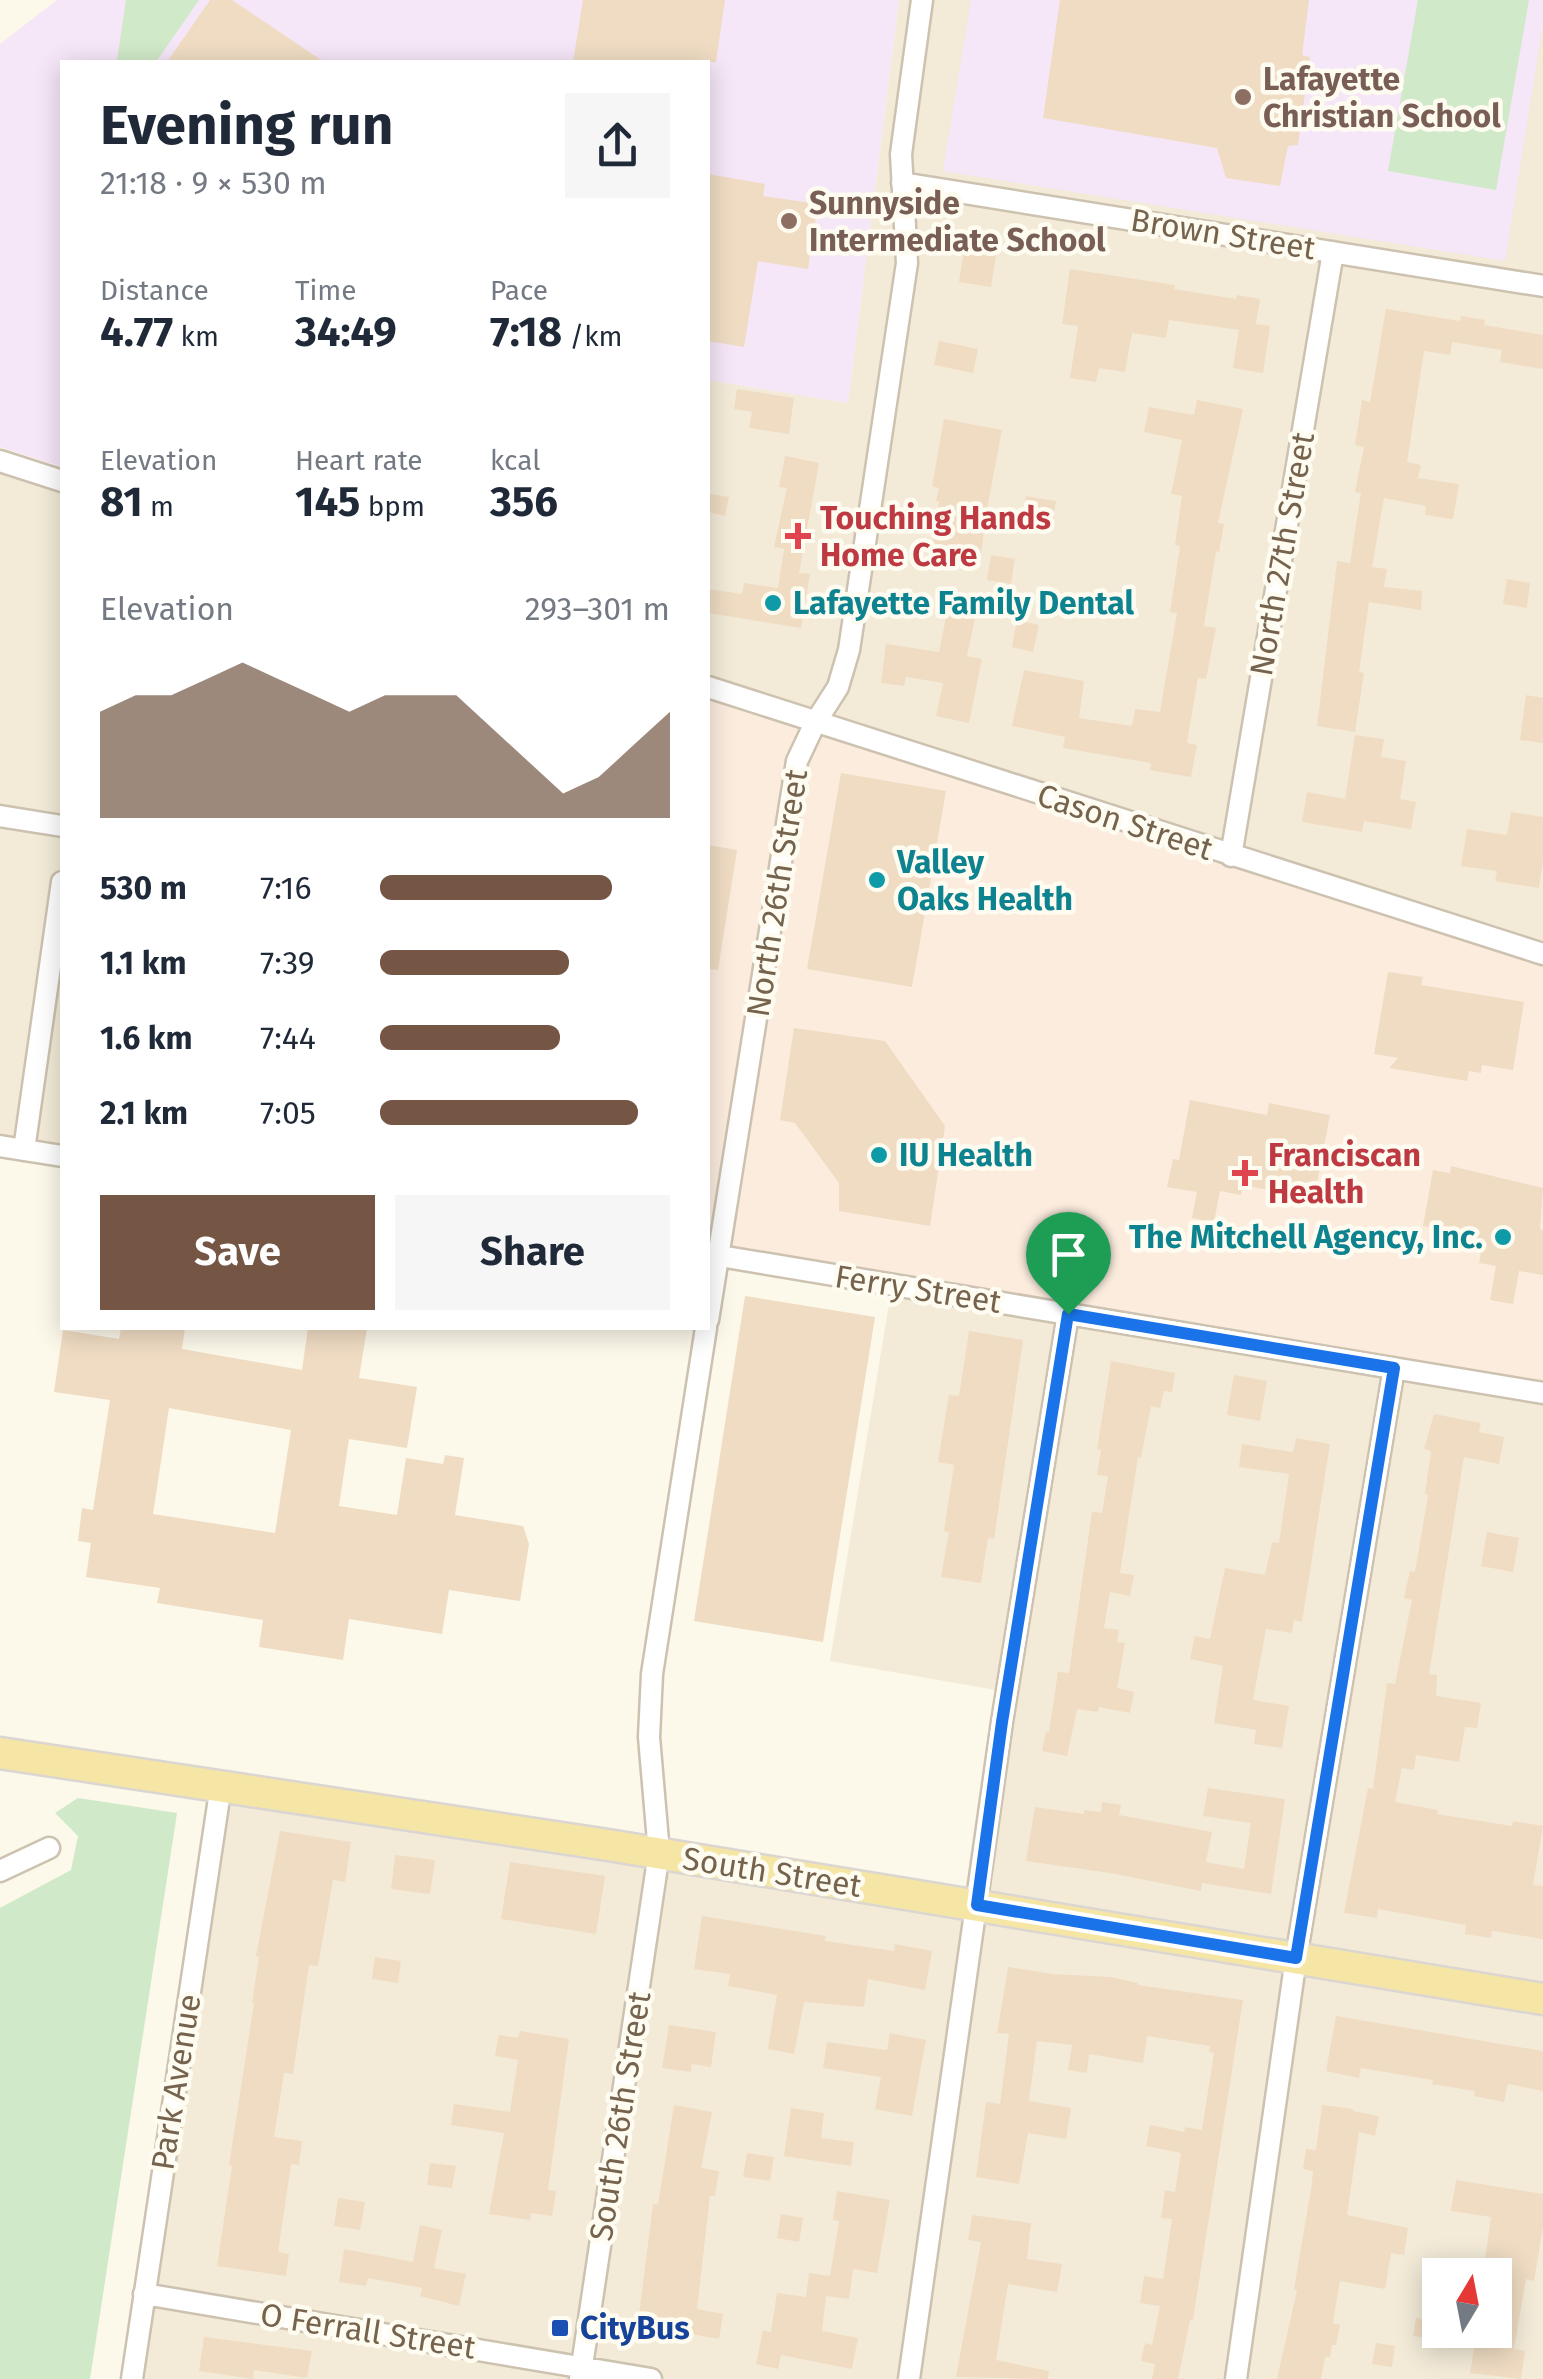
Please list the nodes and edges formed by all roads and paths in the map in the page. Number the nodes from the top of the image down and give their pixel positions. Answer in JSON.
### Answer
{"nodes":[{"id":1,"x":922,"y":0,"type":"edge"},
{"id":2,"x":902,"y":183,"type":"junction"},
{"id":3,"x":1332,"y":252,"type":"junction"},
{"id":4,"x":1543,"y":286,"type":"edge"},
{"id":5,"x":0,"y":461,"type":"edge"},
{"id":6,"x":60,"y":480,"type":"edge"},
{"id":7,"x":710,"y":688,"type":"edge"},
{"id":8,"x":815,"y":723,"type":"junction"},
{"id":9,"x":0,"y":816,"type":"edge"},
{"id":10,"x":60,"y":826,"type":"edge"},
{"id":11,"x":1231,"y":856,"type":"junction"},
{"id":12,"x":60,"y":896,"type":"edge"},
{"id":13,"x":1543,"y":954,"type":"edge"},
{"id":14,"x":0,"y":1146,"type":"edge"},
{"id":15,"x":24,"y":1150,"type":"junction"},
{"id":16,"x":60,"y":1156,"type":"edge"},
{"id":17,"x":713,"y":1255,"type":"edge"},
{"id":18,"x":710,"y":1294,"type":"edge"},
{"id":19,"x":1068,"y":1314,"type":"junction"},
{"id":20,"x":706,"y":1330,"type":"edge"},
{"id":21,"x":1394,"y":1368,"type":"junction"},
{"id":22,"x":1543,"y":1393,"type":"edge"},
{"id":23,"x":0,"y":1753,"type":"edge"},
{"id":24,"x":221,"y":1785,"type":"junction"},
{"id":25,"x":49,"y":1848,"type":"dead end"},
{"id":26,"x":658,"y":1853,"type":"junction"},
{"id":27,"x":0,"y":1872,"type":"edge"},
{"id":28,"x":977,"y":1905,"type":"junction"},
{"id":29,"x":1296,"y":1958,"type":"junction"},
{"id":30,"x":1543,"y":2000,"type":"edge"},
{"id":31,"x":144,"y":2294,"type":"junction"},
{"id":32,"x":581,"y":2373,"type":"edge"},
{"id":33,"x":132,"y":2379,"type":"edge"},
{"id":34,"x":651,"y":2379,"type":"edge"},
{"id":35,"x":909,"y":2379,"type":"edge"},
{"id":36,"x":1236,"y":2379,"type":"edge"}],
"edges":[{"from":1,"to":2,"type":"street","name":"North 26th Street"},
{"from":2,"to":3,"type":"street","name":"Brown Street"},
{"from":2,"to":8,"type":"street","name":"North 26th Street"},
{"from":3,"to":4,"type":"street","name":"Brown Street"},
{"from":3,"to":11,"type":"street","name":"North 27th Street"},
{"from":5,"to":6,"type":"street"},
{"from":7,"to":8,"type":"street","name":"Cason Street"},
{"from":8,"to":11,"type":"street","name":"Cason Street"},
{"from":8,"to":17,"type":"street","name":"North 26th Street"},
{"from":9,"to":10,"type":"street"},
{"from":11,"to":13,"type":"street","name":"Cason Street"},
{"from":12,"to":15,"type":"street"},
{"from":14,"to":15,"type":"street"},
{"from":15,"to":16,"type":"street"},
{"from":17,"to":18,"type":"street","name":"North 26th Street"},
{"from":17,"to":19,"type":"street","name":"Ferry Street"},
{"from":19,"to":21,"type":"street","name":"Ferry Street"},
{"from":19,"to":28,"type":"street"},
{"from":20,"to":26,"type":"street"},
{"from":21,"to":22,"type":"street","name":"Ferry Street"},
{"from":21,"to":29,"type":"street"},
{"from":23,"to":24,"type":"main road","name":"South Street"},
{"from":24,"to":26,"type":"main road","name":"South Street"},
{"from":24,"to":31,"type":"street","name":"Park Avenue"},
{"from":25,"to":27,"type":"street"},
{"from":26,"to":28,"type":"main road","name":"South Street"},
{"from":26,"to":32,"type":"street","name":"South 26th Street"},
{"from":28,"to":29,"type":"main road","name":"South Street"},
{"from":28,"to":35,"type":"street"},
{"from":29,"to":30,"type":"main road","name":"South Street"},
{"from":29,"to":36,"type":"street"},
{"from":31,"to":32,"type":"street","name":"O Ferrall Street"},
{"from":31,"to":33,"type":"street","name":"Park Avenue"},
{"from":32,"to":34,"type":"street","name":"O Ferrall Street"}]}
